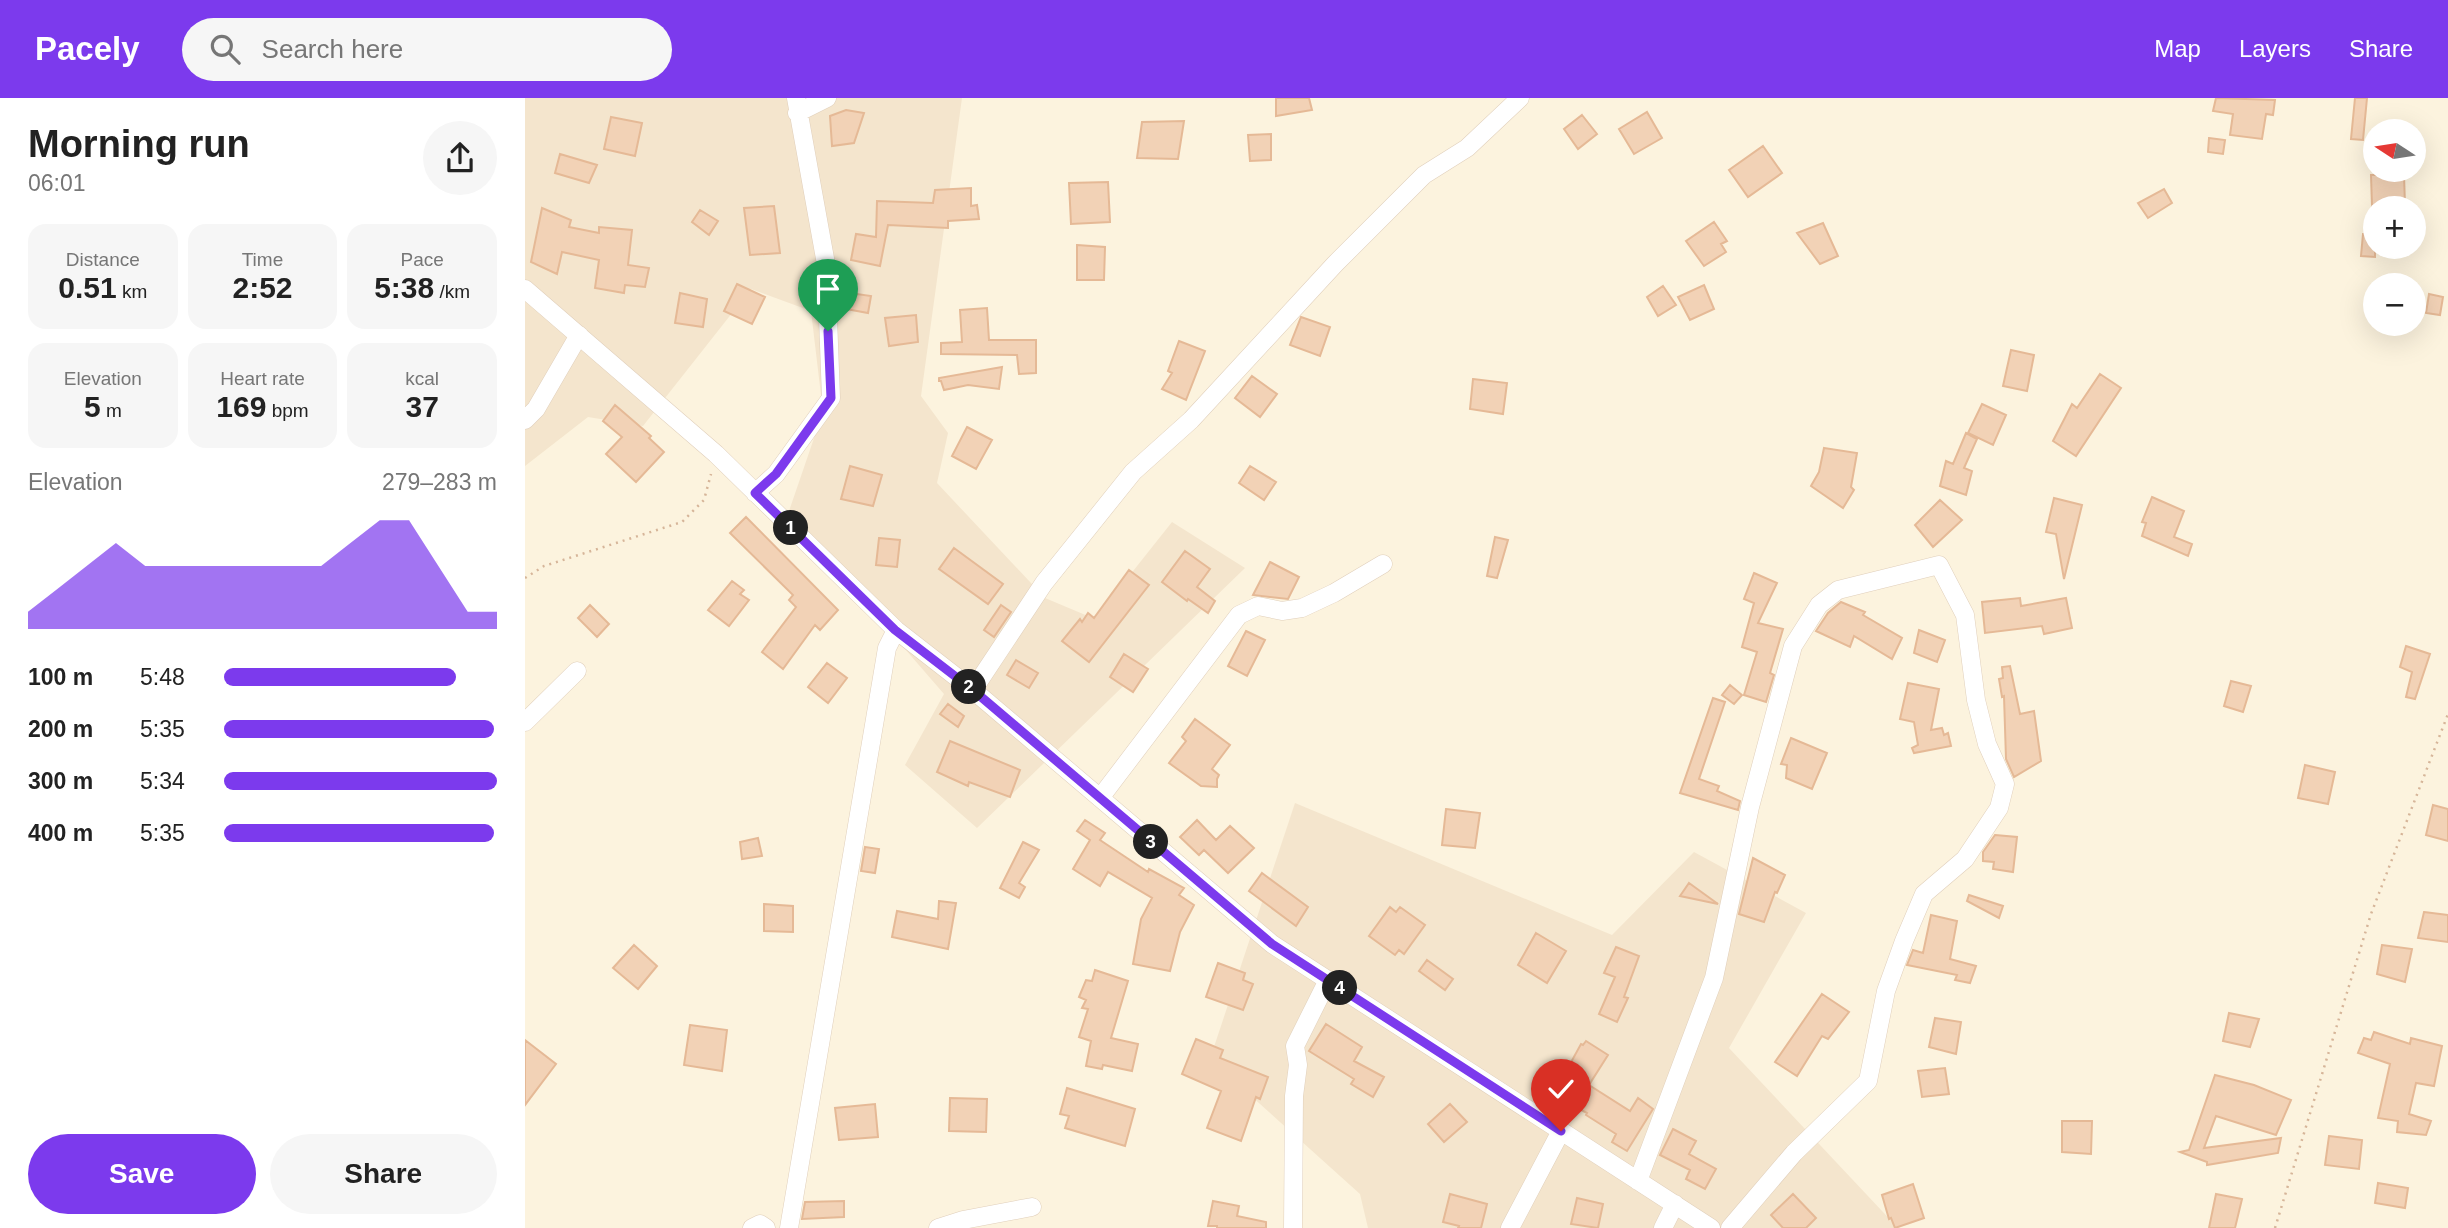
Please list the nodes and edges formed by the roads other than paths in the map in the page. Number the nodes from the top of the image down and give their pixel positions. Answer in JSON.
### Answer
{"nodes":[{"id":1,"x":827,"y":98,"type":"edge"},
{"id":2,"x":1520,"y":98,"type":"edge"},
{"id":3,"x":796,"y":105,"type":"edge"},
{"id":4,"x":525,"y":289,"type":"edge"},
{"id":5,"x":579,"y":335,"type":"junction"},
{"id":6,"x":525,"y":420,"type":"edge"},
{"id":7,"x":755,"y":493,"type":"junction"},
{"id":8,"x":1383,"y":564,"type":"dead end"},
{"id":9,"x":895,"y":630,"type":"junction"},
{"id":10,"x":577,"y":671,"type":"dead end"},
{"id":11,"x":973,"y":690,"type":"junction"},
{"id":12,"x":525,"y":722,"type":"edge"},
{"id":13,"x":1100,"y":798,"type":"junction"},
{"id":14,"x":1328,"y":980,"type":"junction"},
{"id":15,"x":1561,"y":1131,"type":"junction"},
{"id":16,"x":1638,"y":1181,"type":"junction"},
{"id":17,"x":1675,"y":1204,"type":"junction"},
{"id":18,"x":1032,"y":1207,"type":"dead end"},
{"id":19,"x":752,"y":1228,"type":"edge"},
{"id":20,"x":766,"y":1228,"type":"edge"},
{"id":21,"x":789,"y":1228,"type":"edge"},
{"id":22,"x":938,"y":1228,"type":"edge"},
{"id":23,"x":1293,"y":1228,"type":"edge"},
{"id":24,"x":1510,"y":1228,"type":"edge"},
{"id":25,"x":1663,"y":1228,"type":"edge"},
{"id":26,"x":1711,"y":1228,"type":"edge"},
{"id":27,"x":1730,"y":1228,"type":"edge"}],
"edges":[{"from":1,"to":3,"type":"street"},
{"from":2,"to":11,"type":"street"},
{"from":3,"to":7,"type":"street"},
{"from":4,"to":5,"type":"street"},
{"from":5,"to":6,"type":"street"},
{"from":5,"to":7,"type":"street"},
{"from":7,"to":9,"type":"street"},
{"from":8,"to":13,"type":"street"},
{"from":9,"to":11,"type":"street"},
{"from":9,"to":21,"type":"street"},
{"from":10,"to":12,"type":"street"},
{"from":11,"to":13,"type":"street"},
{"from":13,"to":14,"type":"street"},
{"from":14,"to":15,"type":"street"},
{"from":14,"to":23,"type":"street"},
{"from":15,"to":16,"type":"street"},
{"from":15,"to":24,"type":"street"},
{"from":16,"to":17,"type":"street"},
{"from":16,"to":27,"type":"street"},
{"from":17,"to":25,"type":"street"},
{"from":17,"to":26,"type":"street"},
{"from":18,"to":22,"type":"street"},
{"from":19,"to":20,"type":"street"}]}
